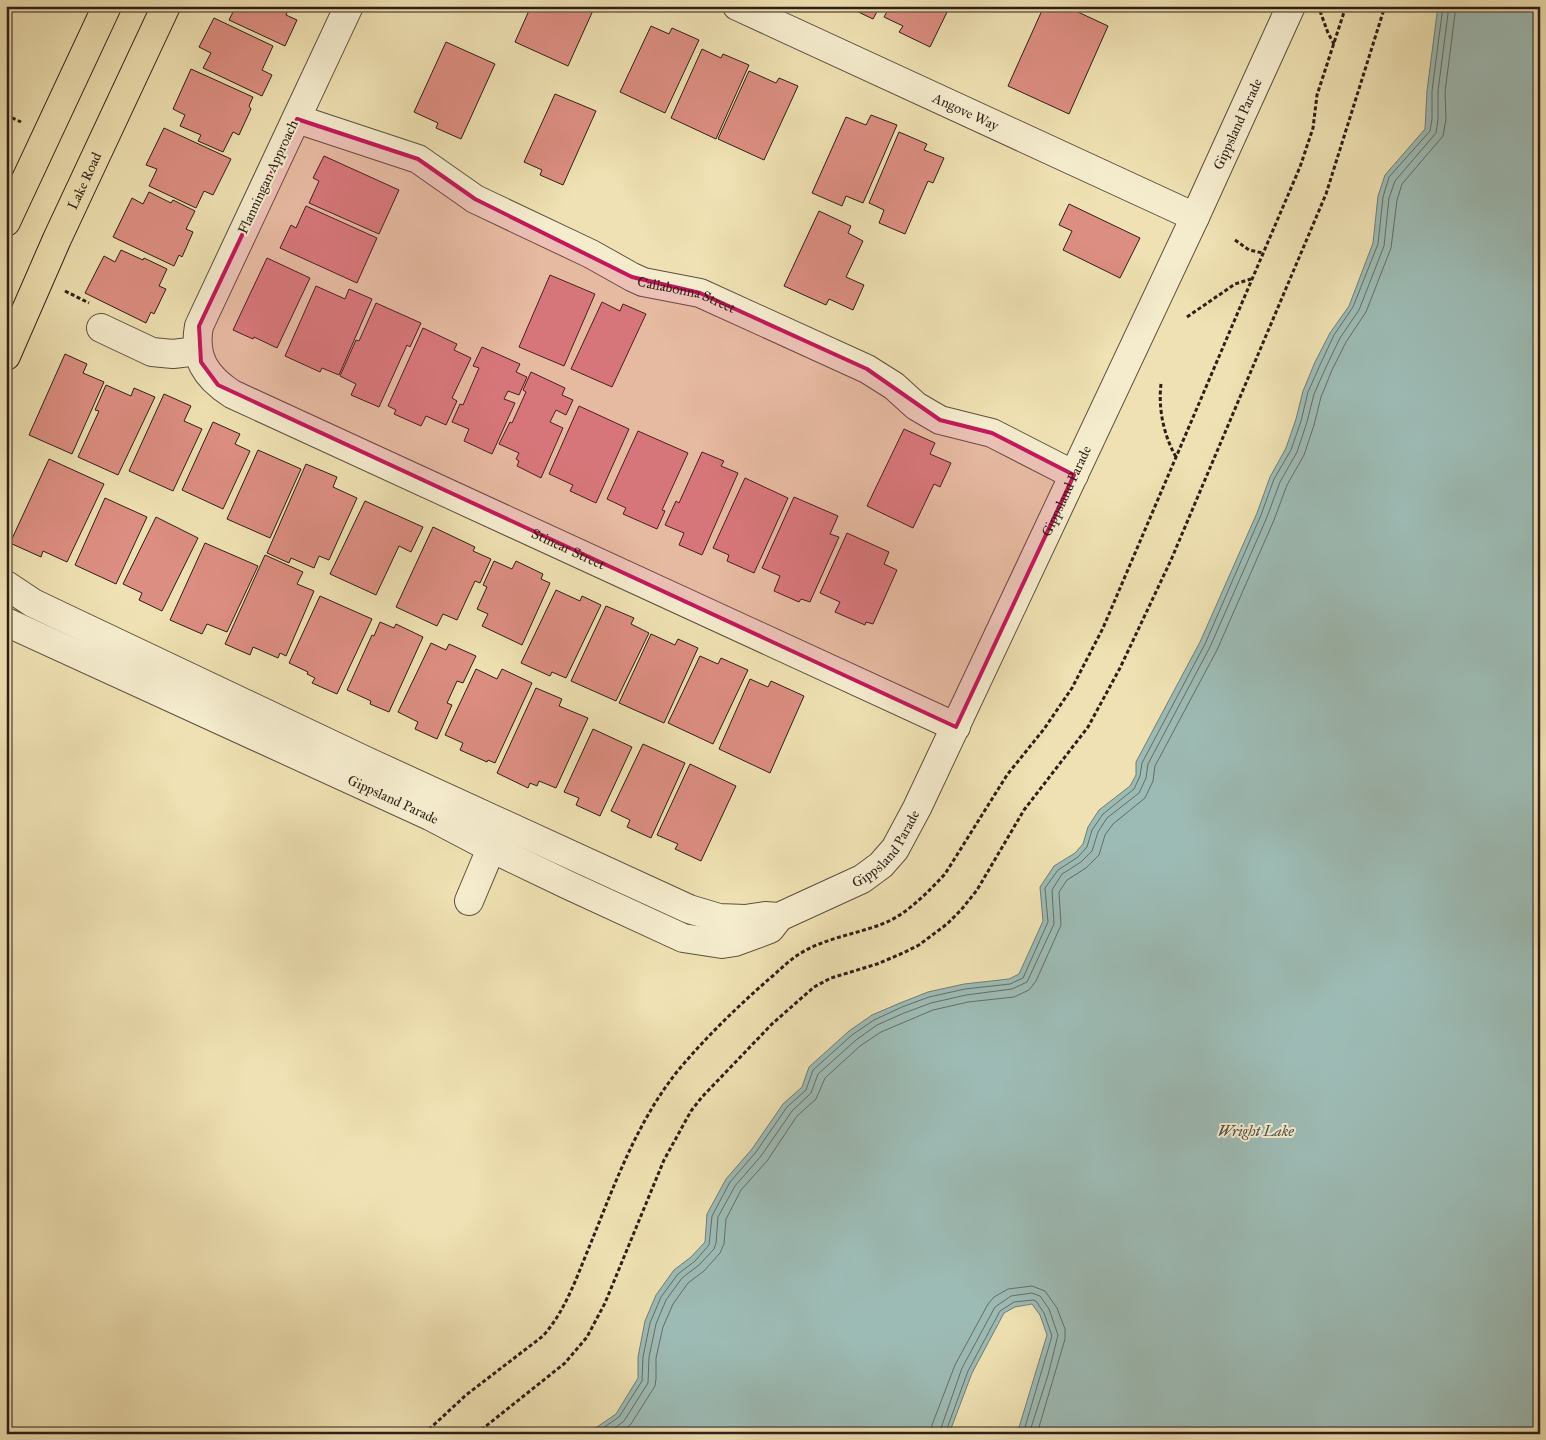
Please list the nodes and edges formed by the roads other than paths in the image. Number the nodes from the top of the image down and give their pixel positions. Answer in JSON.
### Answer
{"nodes":[{"id":1,"x":107,"y":6,"type":"edge"},
{"id":2,"x":166,"y":6,"type":"edge"},
{"id":3,"x":349,"y":6,"type":"edge"},
{"id":4,"x":737,"y":6,"type":"edge"},
{"id":5,"x":1291,"y":6,"type":"edge"},
{"id":6,"x":296,"y":119,"type":"junction"},
{"id":7,"x":1195,"y":217,"type":"junction"},
{"id":8,"x":6,"y":222,"type":"edge"},
{"id":9,"x":97,"y":316,"type":"road end"},
{"id":10,"x":198,"y":351,"type":"junction"},
{"id":11,"x":6,"y":356,"type":"edge"},
{"id":12,"x":1074,"y":475,"type":"junction"},
{"id":13,"x":6,"y":584,"type":"edge"},
{"id":14,"x":6,"y":622,"type":"edge"},
{"id":15,"x":956,"y":728,"type":"junction"},
{"id":16,"x":496,"y":836,"type":"junction"},
{"id":17,"x":469,"y":901,"type":"dead end"}],
"edges":[{"from":1,"to":8,"type":"main road"},
{"from":2,"to":11,"type":"main road","name":"Lake Road"},
{"from":3,"to":6,"type":"street","name":"Flanningan Approach"},
{"from":4,"to":7,"type":"street","name":"Angove Way"},
{"from":5,"to":7,"type":"street","name":"Gippsland Parade"},
{"from":6,"to":10,"type":"street","name":"Flanningan Approach"},
{"from":6,"to":12,"type":"street","name":"Callabonna Street"},
{"from":7,"to":12,"type":"street","name":"Gippsland Parade"},
{"from":9,"to":10,"type":"street"},
{"from":10,"to":15,"type":"street","name":"Stinear Street"},
{"from":12,"to":15,"type":"street","name":"Gippsland Parade"},
{"from":13,"to":16,"type":"street","name":"Gippsland Parade"},
{"from":14,"to":16,"type":"street","name":"Gippsland Parade"},
{"from":15,"to":16,"type":"street","name":"Gippsland Parade"},
{"from":16,"to":17,"type":"street"}]}
